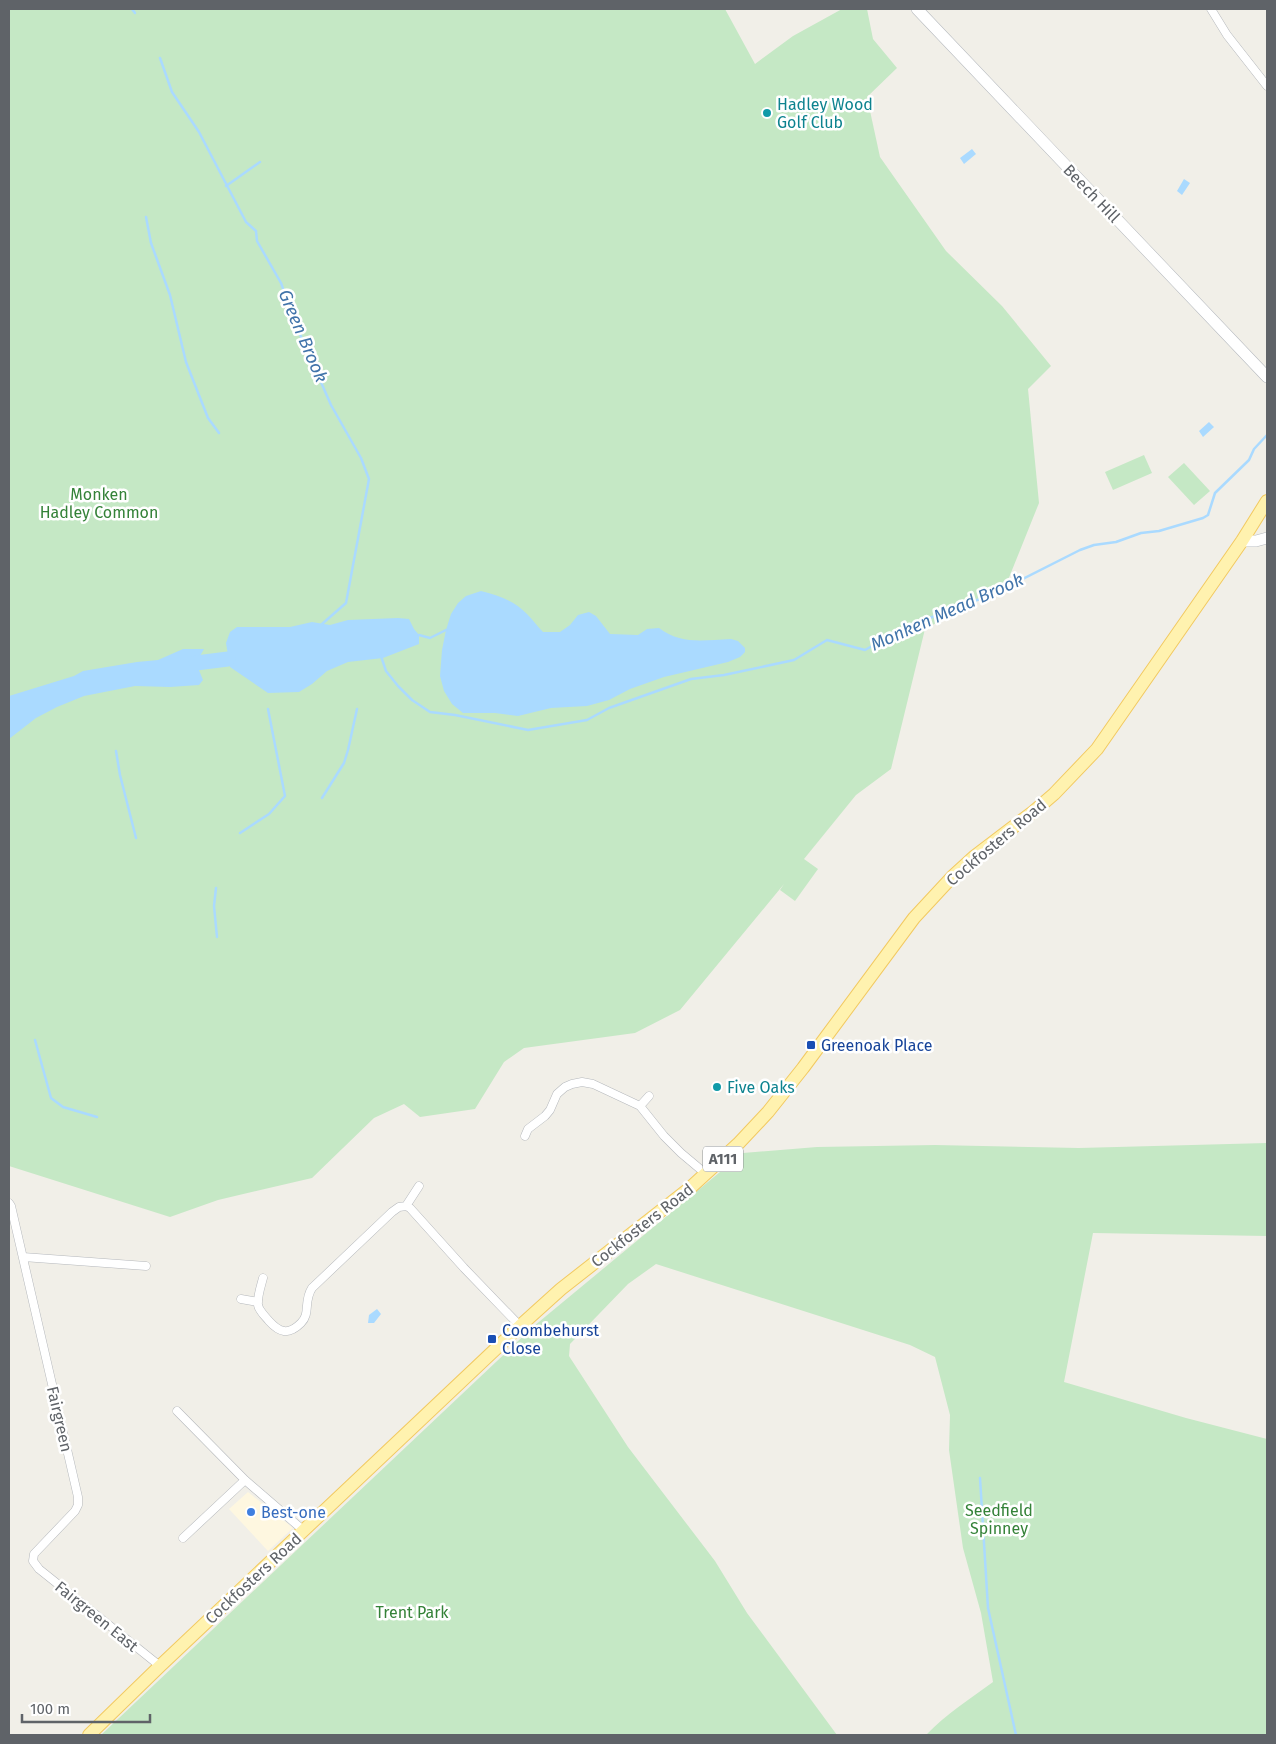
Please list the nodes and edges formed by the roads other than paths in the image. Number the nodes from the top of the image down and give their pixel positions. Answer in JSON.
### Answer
{"nodes":[{"id":1,"x":917,"y":9,"type":"edge"},
{"id":2,"x":1211,"y":9,"type":"edge"},
{"id":3,"x":1267,"y":86,"type":"edge"},
{"id":4,"x":1267,"y":377,"type":"edge"},
{"id":5,"x":1267,"y":501,"type":"edge"},
{"id":6,"x":1267,"y":538,"type":"edge"},
{"id":7,"x":1242,"y":542,"type":"junction"},
{"id":8,"x":649,"y":1096,"type":"dead end"},
{"id":9,"x":640,"y":1106,"type":"junction"},
{"id":10,"x":526,"y":1136,"type":"dead end"},
{"id":11,"x":706,"y":1174,"type":"junction"},
{"id":12,"x":419,"y":1186,"type":"dead end"},
{"id":13,"x":9,"y":1203,"type":"edge"},
{"id":14,"x":406,"y":1206,"type":"junction"},
{"id":15,"x":11,"y":1218,"type":"edge"},
{"id":16,"x":23,"y":1257,"type":"junction"},
{"id":17,"x":146,"y":1266,"type":"dead end"},
{"id":18,"x":263,"y":1278,"type":"dead end"},
{"id":19,"x":241,"y":1299,"type":"dead end"},
{"id":20,"x":258,"y":1302,"type":"junction"},
{"id":21,"x":520,"y":1326,"type":"junction"},
{"id":22,"x":177,"y":1411,"type":"dead end"},
{"id":23,"x":245,"y":1480,"type":"junction"},
{"id":24,"x":303,"y":1530,"type":"junction"},
{"id":25,"x":183,"y":1538,"type":"dead end"},
{"id":26,"x":35,"y":1566,"type":"joint"},
{"id":27,"x":160,"y":1666,"type":"junction"},
{"id":28,"x":88,"y":1735,"type":"edge"}],
"edges":[{"from":1,"to":4,"type":"street","name":"Beech Hill"},
{"from":2,"to":3,"type":"street"},
{"from":5,"to":7,"type":"main road","name":"Cockfosters Road","number":"A111"},
{"from":6,"to":7,"type":"street"},
{"from":7,"to":11,"type":"main road","name":"Cockfosters Road","number":"A111"},
{"from":8,"to":9,"type":"street"},
{"from":9,"to":10,"type":"street"},
{"from":9,"to":11,"type":"street"},
{"from":11,"to":21,"type":"main road","name":"Cockfosters Road","number":"A111"},
{"from":12,"to":14,"type":"street"},
{"from":13,"to":15,"type":"street","name":"Fairgreen"},
{"from":14,"to":20,"type":"street"},
{"from":14,"to":21,"type":"street"},
{"from":15,"to":16,"type":"street","name":"Fairgreen"},
{"from":16,"to":17,"type":"street"},
{"from":16,"to":26,"type":"street","name":"Fairgreen"},
{"from":18,"to":20,"type":"street"},
{"from":19,"to":20,"type":"street"},
{"from":21,"to":24,"type":"main road","name":"Cockfosters Road","number":"A111"},
{"from":22,"to":23,"type":"street"},
{"from":23,"to":24,"type":"street"},
{"from":23,"to":25,"type":"street"},
{"from":24,"to":27,"type":"main road","name":"Cockfosters Road","number":"A111"},
{"from":26,"to":27,"type":"street","name":"Fairgreen East"},
{"from":27,"to":28,"type":"main road","name":"Cockfosters Road","number":"A111"}]}
